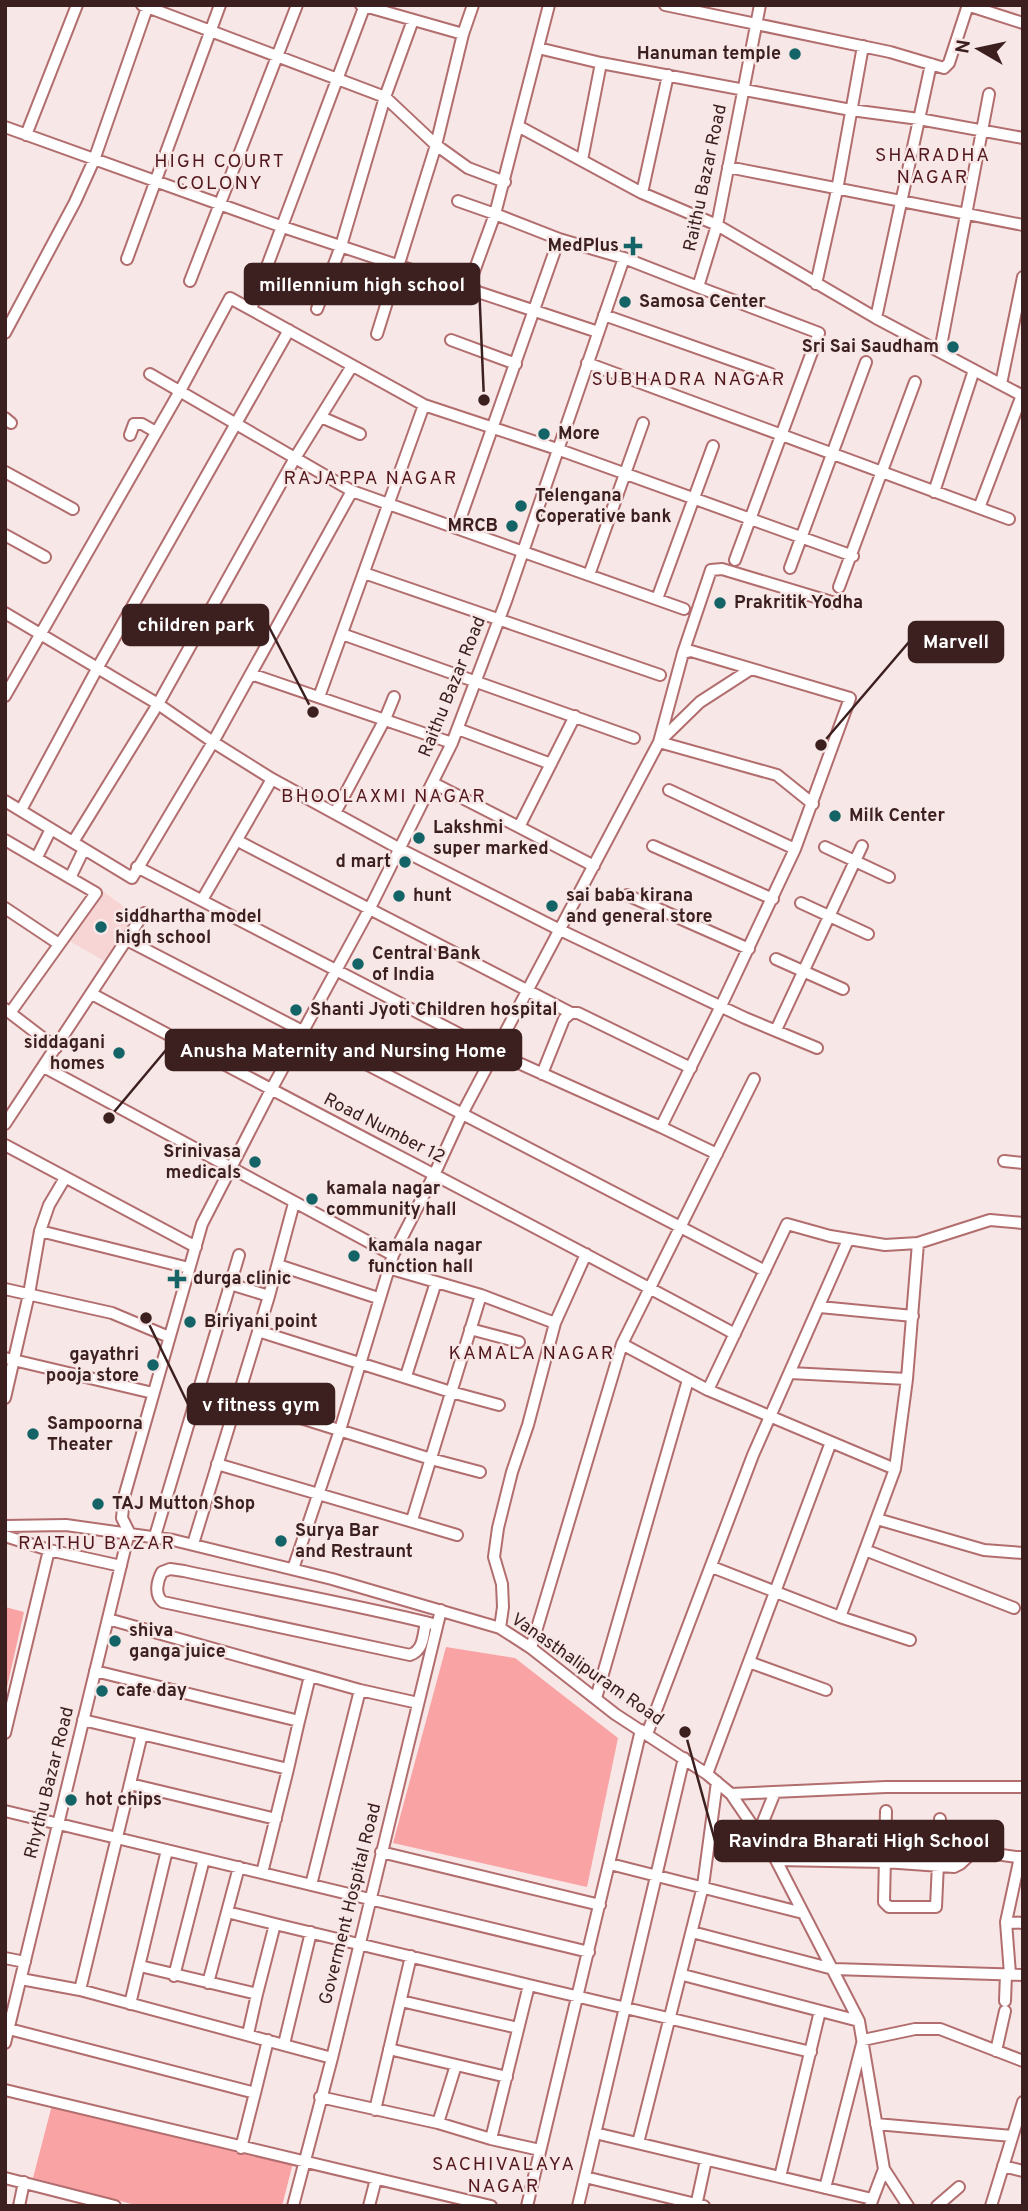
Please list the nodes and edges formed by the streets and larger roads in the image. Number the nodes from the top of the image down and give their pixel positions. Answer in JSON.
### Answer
{"nodes":[{"id":1,"x":77,"y":5,"type":"edge"},
{"id":2,"x":220,"y":5,"type":"edge"},
{"id":3,"x":297,"y":5,"type":"edge"},
{"id":4,"x":472,"y":5,"type":"edge"},
{"id":5,"x":549,"y":5,"type":"edge"},
{"id":6,"x":665,"y":5,"type":"edge"},
{"id":7,"x":761,"y":5,"type":"edge"},
{"id":8,"x":968,"y":5,"type":"edge"},
{"id":9,"x":145,"y":6,"type":"edge"},
{"id":10,"x":363,"y":6,"type":"edge"},
{"id":11,"x":413,"y":20,"type":"junction"},
{"id":12,"x":1023,"y":23,"type":"edge"},
{"id":13,"x":757,"y":24,"type":"junction"},
{"id":14,"x":209,"y":31,"type":"junction"},
{"id":15,"x":463,"y":34,"type":"junction"},
{"id":16,"x":863,"y":46,"type":"junction"},
{"id":17,"x":538,"y":48,"type":"junction"},
{"id":18,"x":276,"y":56,"type":"junction"},
{"id":19,"x":601,"y":62,"type":"junction"},
{"id":20,"x":931,"y":64,"type":"junction"},
{"id":21,"x":668,"y":75,"type":"junction"},
{"id":22,"x":337,"y":79,"type":"junction"},
{"id":23,"x":744,"y":89,"type":"junction"},
{"id":24,"x":989,"y":94,"type":"dead end"},
{"id":25,"x":385,"y":97,"type":"junction"},
{"id":26,"x":851,"y":110,"type":"junction"},
{"id":27,"x":919,"y":119,"type":"junction"},
{"id":28,"x":518,"y":126,"type":"junction"},
{"id":29,"x":5,"y":127,"type":"edge"},
{"id":30,"x":982,"y":131,"type":"junction"},
{"id":31,"x":26,"y":135,"type":"junction"},
{"id":32,"x":1023,"y":138,"type":"edge"},
{"id":33,"x":436,"y":145,"type":"junction"},
{"id":34,"x":94,"y":160,"type":"junction"},
{"id":35,"x":582,"y":160,"type":"junction"},
{"id":36,"x":728,"y":167,"type":"junction"},
{"id":37,"x":156,"y":181,"type":"junction"},
{"id":38,"x":505,"y":182,"type":"junction"},
{"id":39,"x":837,"y":190,"type":"junction"},
{"id":40,"x":642,"y":193,"type":"junction"},
{"id":41,"x":458,"y":201,"type":"dead end"},
{"id":42,"x":902,"y":201,"type":"junction"},
{"id":43,"x":220,"y":204,"type":"junction"},
{"id":44,"x":495,"y":214,"type":"junction"},
{"id":45,"x":965,"y":215,"type":"junction"},
{"id":46,"x":717,"y":225,"type":"junction"},
{"id":47,"x":1023,"y":225,"type":"edge"},
{"id":48,"x":283,"y":227,"type":"junction"},
{"id":49,"x":559,"y":239,"type":"junction"},
{"id":50,"x":341,"y":246,"type":"junction"},
{"id":51,"x":624,"y":258,"type":"junction"},
{"id":52,"x":127,"y":259,"type":"dead end"},
{"id":53,"x":399,"y":265,"type":"junction"},
{"id":54,"x":1023,"y":278,"type":"edge"},
{"id":55,"x":190,"y":281,"type":"dead end"},
{"id":56,"x":816,"y":284,"type":"junction"},
{"id":57,"x":698,"y":287,"type":"junction"},
{"id":58,"x":468,"y":288,"type":"junction"},
{"id":59,"x":251,"y":309,"type":"junction"},
{"id":60,"x":317,"y":309,"type":"dead end"},
{"id":61,"x":1020,"y":309,"type":"edge"},
{"id":62,"x":534,"y":311,"type":"junction"},
{"id":63,"x":604,"y":316,"type":"junction"},
{"id":64,"x":876,"y":318,"type":"junction"},
{"id":65,"x":289,"y":330,"type":"junction"},
{"id":66,"x":598,"y":332,"type":"junction"},
{"id":67,"x":5,"y":333,"type":"edge"},
{"id":68,"x":377,"y":334,"type":"dead end"},
{"id":69,"x":451,"y":340,"type":"dead end"},
{"id":70,"x":940,"y":351,"type":"junction"},
{"id":71,"x":866,"y":362,"type":"dead end"},
{"id":72,"x":587,"y":363,"type":"junction"},
{"id":73,"x":516,"y":364,"type":"junction"},
{"id":74,"x":352,"y":366,"type":"junction"},
{"id":75,"x":974,"y":370,"type":"junction"},
{"id":76,"x":150,"y":374,"type":"dead end"},
{"id":77,"x":771,"y":374,"type":"dead end"},
{"id":78,"x":915,"y":382,"type":"dead end"},
{"id":79,"x":1001,"y":384,"type":"junction"},
{"id":80,"x":180,"y":391,"type":"junction"},
{"id":81,"x":1022,"y":396,"type":"edge"},
{"id":82,"x":424,"y":405,"type":"junction"},
{"id":83,"x":321,"y":418,"type":"junction"},
{"id":84,"x":238,"y":423,"type":"junction"},
{"id":85,"x":643,"y":423,"type":"dead end"},
{"id":86,"x":493,"y":428,"type":"junction"},
{"id":87,"x":156,"y":432,"type":"junction"},
{"id":88,"x":360,"y":434,"type":"dead end"},
{"id":89,"x":130,"y":435,"type":"dead end"},
{"id":90,"x":781,"y":435,"type":"junction"},
{"id":91,"x":713,"y":446,"type":"dead end"},
{"id":92,"x":557,"y":449,"type":"junction"},
{"id":93,"x":833,"y":454,"type":"junction"},
{"id":94,"x":295,"y":458,"type":"junction"},
{"id":95,"x":5,"y":472,"type":"edge"},
{"id":96,"x":625,"y":473,"type":"junction"},
{"id":97,"x":883,"y":473,"type":"junction"},
{"id":98,"x":352,"y":491,"type":"junction"},
{"id":99,"x":934,"y":492,"type":"junction"},
{"id":100,"x":693,"y":498,"type":"junction"},
{"id":101,"x":389,"y":503,"type":"junction"},
{"id":102,"x":979,"y":508,"type":"junction"},
{"id":103,"x":73,"y":509,"type":"dead end"},
{"id":104,"x":751,"y":519,"type":"junction"},
{"id":105,"x":1009,"y":519,"type":"dead end"},
{"id":106,"x":457,"y":528,"type":"junction"},
{"id":107,"x":5,"y":535,"type":"edge"},
{"id":108,"x":803,"y":537,"type":"junction"},
{"id":109,"x":521,"y":551,"type":"junction"},
{"id":110,"x":853,"y":555,"type":"junction"},
{"id":111,"x":45,"y":557,"type":"dead end"},
{"id":112,"x":735,"y":560,"type":"dead end"},
{"id":113,"x":790,"y":568,"type":"dead end"},
{"id":114,"x":364,"y":573,"type":"junction"},
{"id":115,"x":589,"y":575,"type":"junction"},
{"id":116,"x":839,"y":587,"type":"dead end"},
{"id":117,"x":657,"y":599,"type":"junction"},
{"id":118,"x":835,"y":603,"type":"dead end"},
{"id":119,"x":684,"y":609,"type":"dead end"},
{"id":120,"x":5,"y":613,"type":"edge"},
{"id":121,"x":499,"y":619,"type":"junction"},
{"id":122,"x":41,"y":633,"type":"junction"},
{"id":123,"x":342,"y":634,"type":"junction"},
{"id":124,"x":683,"y":653,"type":"junction"},
{"id":125,"x":98,"y":667,"type":"junction"},
{"id":126,"x":751,"y":669,"type":"junction"},
{"id":127,"x":251,"y":674,"type":"junction"},
{"id":128,"x":660,"y":675,"type":"dead end"},
{"id":129,"x":477,"y":681,"type":"junction"},
{"id":130,"x":5,"y":696,"type":"edge"},
{"id":131,"x":319,"y":697,"type":"junction"},
{"id":132,"x":394,"y":697,"type":"dead end"},
{"id":133,"x":158,"y":704,"type":"junction"},
{"id":134,"x":575,"y":716,"type":"junction"},
{"id":135,"x":385,"y":719,"type":"junction"},
{"id":136,"x":458,"y":729,"type":"junction"},
{"id":137,"x":634,"y":738,"type":"dead end"},
{"id":138,"x":213,"y":742,"type":"junction"},
{"id":139,"x":659,"y":742,"type":"junction"},
{"id":140,"x":452,"y":743,"type":"junction"},
{"id":141,"x":551,"y":764,"type":"junction"},
{"id":142,"x":272,"y":779,"type":"junction"},
{"id":143,"x":433,"y":783,"type":"junction"},
{"id":144,"x":669,"y":790,"type":"dead end"},
{"id":145,"x":5,"y":801,"type":"edge"},
{"id":146,"x":813,"y":804,"type":"junction"},
{"id":147,"x":21,"y":810,"type":"junction"},
{"id":148,"x":335,"y":813,"type":"junction"},
{"id":149,"x":519,"y":827,"type":"junction"},
{"id":150,"x":51,"y":829,"type":"junction"},
{"id":151,"x":5,"y":840,"type":"edge"},
{"id":152,"x":238,"y":841,"type":"junction"},
{"id":153,"x":73,"y":842,"type":"junction"},
{"id":154,"x":653,"y":846,"type":"dead end"},
{"id":155,"x":862,"y":846,"type":"dead end"},
{"id":156,"x":825,"y":848,"type":"dead end"},
{"id":157,"x":84,"y":849,"type":"junction"},
{"id":158,"x":400,"y":849,"type":"junction"},
{"id":159,"x":795,"y":849,"type":"junction"},
{"id":160,"x":37,"y":857,"type":"junction"},
{"id":161,"x":856,"y":862,"type":"junction"},
{"id":162,"x":594,"y":866,"type":"junction"},
{"id":163,"x":137,"y":867,"type":"junction"},
{"id":164,"x":889,"y":877,"type":"dead end"},
{"id":165,"x":70,"y":878,"type":"junction"},
{"id":166,"x":627,"y":895,"type":"dead end"},
{"id":167,"x":773,"y":899,"type":"junction"},
{"id":168,"x":202,"y":900,"type":"junction"},
{"id":169,"x":802,"y":903,"type":"dead end"},
{"id":170,"x":5,"y":908,"type":"edge"},
{"id":171,"x":370,"y":908,"type":"junction"},
{"id":172,"x":144,"y":913,"type":"dead end"},
{"id":173,"x":830,"y":916,"type":"junction"},
{"id":174,"x":560,"y":930,"type":"junction"},
{"id":175,"x":867,"y":934,"type":"dead end"},
{"id":176,"x":127,"y":940,"type":"junction"},
{"id":177,"x":60,"y":944,"type":"junction"},
{"id":178,"x":749,"y":949,"type":"junction"},
{"id":179,"x":776,"y":959,"type":"dead end"},
{"id":180,"x":337,"y":971,"type":"junction"},
{"id":181,"x":803,"y":971,"type":"junction"},
{"id":182,"x":843,"y":989,"type":"dead end"},
{"id":183,"x":527,"y":992,"type":"junction"},
{"id":184,"x":92,"y":994,"type":"junction"},
{"id":185,"x":721,"y":1006,"type":"junction"},
{"id":186,"x":7,"y":1011,"type":"edge"},
{"id":187,"x":570,"y":1013,"type":"junction"},
{"id":188,"x":776,"y":1030,"type":"junction"},
{"id":189,"x":303,"y":1032,"type":"junction"},
{"id":190,"x":56,"y":1048,"type":"junction"},
{"id":191,"x":817,"y":1048,"type":"dead end"},
{"id":192,"x":494,"y":1052,"type":"junction"},
{"id":193,"x":44,"y":1067,"type":"junction"},
{"id":194,"x":691,"y":1068,"type":"junction"},
{"id":195,"x":542,"y":1074,"type":"junction"},
{"id":196,"x":754,"y":1079,"type":"dead end"},
{"id":197,"x":271,"y":1090,"type":"junction"},
{"id":198,"x":462,"y":1114,"type":"junction"},
{"id":199,"x":5,"y":1124,"type":"edge"},
{"id":200,"x":661,"y":1127,"type":"junction"},
{"id":201,"x":5,"y":1145,"type":"edge"},
{"id":202,"x":716,"y":1154,"type":"junction"},
{"id":203,"x":1004,"y":1161,"type":"dead end"},
{"id":204,"x":1023,"y":1163,"type":"edge"},
{"id":205,"x":231,"y":1169,"type":"junction"},
{"id":206,"x":434,"y":1175,"type":"junction"},
{"id":207,"x":65,"y":1178,"type":"junction"},
{"id":208,"x":294,"y":1203,"type":"junction"},
{"id":209,"x":1023,"y":1223,"type":"edge"},
{"id":210,"x":682,"y":1227,"type":"junction"},
{"id":211,"x":40,"y":1231,"type":"junction"},
{"id":212,"x":848,"y":1240,"type":"junction"},
{"id":213,"x":918,"y":1242,"type":"junction"},
{"id":214,"x":196,"y":1247,"type":"junction"},
{"id":215,"x":586,"y":1254,"type":"junction"},
{"id":216,"x":239,"y":1255,"type":"dead end"},
{"id":217,"x":393,"y":1255,"type":"junction"},
{"id":218,"x":278,"y":1265,"type":"junction"},
{"id":219,"x":189,"y":1268,"type":"junction"},
{"id":220,"x":388,"y":1268,"type":"junction"},
{"id":221,"x":765,"y":1271,"type":"junction"},
{"id":222,"x":436,"y":1282,"type":"junction"},
{"id":223,"x":230,"y":1284,"type":"junction"},
{"id":224,"x":5,"y":1289,"type":"edge"},
{"id":225,"x":651,"y":1289,"type":"junction"},
{"id":226,"x":29,"y":1294,"type":"junction"},
{"id":227,"x":481,"y":1295,"type":"junction"},
{"id":228,"x":269,"y":1296,"type":"junction"},
{"id":229,"x":379,"y":1298,"type":"junction"},
{"id":230,"x":820,"y":1307,"type":"junction"},
{"id":231,"x":913,"y":1316,"type":"junction"},
{"id":232,"x":555,"y":1322,"type":"junction"},
{"id":233,"x":470,"y":1329,"type":"junction"},
{"id":234,"x":258,"y":1331,"type":"junction"},
{"id":235,"x":735,"y":1334,"type":"junction"},
{"id":236,"x":169,"y":1337,"type":"junction"},
{"id":237,"x":519,"y":1342,"type":"dead end"},
{"id":238,"x":622,"y":1343,"type":"junction"},
{"id":239,"x":10,"y":1359,"type":"edge"},
{"id":240,"x":359,"y":1362,"type":"junction"},
{"id":241,"x":790,"y":1373,"type":"junction"},
{"id":242,"x":406,"y":1376,"type":"junction"},
{"id":243,"x":907,"y":1379,"type":"junction"},
{"id":244,"x":688,"y":1380,"type":"junction"},
{"id":245,"x":708,"y":1390,"type":"junction"},
{"id":246,"x":451,"y":1392,"type":"junction"},
{"id":247,"x":153,"y":1393,"type":"junction"},
{"id":248,"x":5,"y":1398,"type":"edge"},
{"id":249,"x":237,"y":1398,"type":"junction"},
{"id":250,"x":499,"y":1405,"type":"dead end"},
{"id":251,"x":771,"y":1417,"type":"junction"},
{"id":252,"x":340,"y":1430,"type":"junction"},
{"id":253,"x":831,"y":1441,"type":"junction"},
{"id":254,"x":431,"y":1459,"type":"junction"},
{"id":255,"x":217,"y":1464,"type":"junction"},
{"id":256,"x":895,"y":1469,"type":"junction"},
{"id":257,"x":481,"y":1472,"type":"dead end"},
{"id":258,"x":319,"y":1493,"type":"junction"},
{"id":259,"x":877,"y":1519,"type":"junction"},
{"id":260,"x":412,"y":1520,"type":"junction"},
{"id":261,"x":5,"y":1526,"type":"edge"},
{"id":262,"x":129,"y":1532,"type":"junction"},
{"id":263,"x":457,"y":1535,"type":"dead end"},
{"id":264,"x":5,"y":1536,"type":"edge"},
{"id":265,"x":156,"y":1536,"type":"junction"},
{"id":266,"x":192,"y":1544,"type":"junction"},
{"id":267,"x":49,"y":1550,"type":"junction"},
{"id":268,"x":865,"y":1550,"type":"junction"},
{"id":269,"x":1023,"y":1553,"type":"edge"},
{"id":270,"x":121,"y":1566,"type":"junction"},
{"id":271,"x":712,"y":1567,"type":"junction"},
{"id":272,"x":293,"y":1569,"type":"junction"},
{"id":273,"x":777,"y":1590,"type":"junction"},
{"id":274,"x":1014,"y":1608,"type":"dead end"},
{"id":275,"x":441,"y":1610,"type":"junction"},
{"id":276,"x":840,"y":1617,"type":"junction"},
{"id":277,"x":108,"y":1619,"type":"junction"},
{"id":278,"x":431,"y":1623,"type":"junction"},
{"id":279,"x":500,"y":1628,"type":"junction"},
{"id":280,"x":910,"y":1640,"type":"dead end"},
{"id":281,"x":531,"y":1648,"type":"junction"},
{"id":282,"x":749,"y":1662,"type":"junction"},
{"id":283,"x":96,"y":1671,"type":"junction"},
{"id":284,"x":310,"y":1676,"type":"junction"},
{"id":285,"x":360,"y":1690,"type":"junction"},
{"id":286,"x":826,"y":1690,"type":"dead end"},
{"id":287,"x":596,"y":1698,"type":"junction"},
{"id":288,"x":418,"y":1703,"type":"junction"},
{"id":289,"x":83,"y":1720,"type":"junction"},
{"id":290,"x":299,"y":1721,"type":"junction"},
{"id":291,"x":644,"y":1732,"type":"junction"},
{"id":292,"x":5,"y":1733,"type":"edge"},
{"id":293,"x":142,"y":1734,"type":"junction"},
{"id":294,"x":684,"y":1758,"type":"junction"},
{"id":295,"x":288,"y":1769,"type":"junction"},
{"id":296,"x":712,"y":1778,"type":"junction"},
{"id":297,"x":130,"y":1784,"type":"junction"},
{"id":298,"x":1023,"y":1787,"type":"edge"},
{"id":299,"x":775,"y":1792,"type":"junction"},
{"id":300,"x":731,"y":1794,"type":"junction"},
{"id":301,"x":5,"y":1811,"type":"edge"},
{"id":302,"x":886,"y":1811,"type":"dead end"},
{"id":303,"x":276,"y":1819,"type":"junction"},
{"id":304,"x":940,"y":1819,"type":"dead end"},
{"id":305,"x":58,"y":1824,"type":"junction"},
{"id":306,"x":758,"y":1834,"type":"junction"},
{"id":307,"x":117,"y":1837,"type":"junction"},
{"id":308,"x":167,"y":1850,"type":"junction"},
{"id":309,"x":382,"y":1852,"type":"junction"},
{"id":310,"x":1021,"y":1858,"type":"edge"},
{"id":311,"x":204,"y":1859,"type":"junction"},
{"id":312,"x":776,"y":1860,"type":"junction"},
{"id":313,"x":886,"y":1862,"type":"junction"},
{"id":314,"x":610,"y":1864,"type":"junction"},
{"id":315,"x":938,"y":1865,"type":"junction"},
{"id":316,"x":239,"y":1867,"type":"junction"},
{"id":317,"x":262,"y":1873,"type":"junction"},
{"id":318,"x":656,"y":1875,"type":"junction"},
{"id":319,"x":311,"y":1885,"type":"junction"},
{"id":320,"x":703,"y":1886,"type":"junction"},
{"id":321,"x":370,"y":1899,"type":"junction"},
{"id":322,"x":600,"y":1905,"type":"junction"},
{"id":323,"x":227,"y":1912,"type":"junction"},
{"id":324,"x":803,"y":1913,"type":"junction"},
{"id":325,"x":1006,"y":1922,"type":"junction"},
{"id":326,"x":1023,"y":1923,"type":"edge"},
{"id":327,"x":275,"y":1924,"type":"junction"},
{"id":328,"x":311,"y":1932,"type":"junction"},
{"id":329,"x":692,"y":1932,"type":"junction"},
{"id":330,"x":359,"y":1943,"type":"junction"},
{"id":331,"x":589,"y":1952,"type":"junction"},
{"id":332,"x":411,"y":1956,"type":"junction"},
{"id":333,"x":5,"y":1958,"type":"edge"},
{"id":334,"x":25,"y":1962,"type":"junction"},
{"id":335,"x":140,"y":1966,"type":"junction"},
{"id":336,"x":833,"y":1969,"type":"junction"},
{"id":337,"x":1008,"y":1974,"type":"junction"},
{"id":338,"x":682,"y":1975,"type":"junction"},
{"id":339,"x":1023,"y":1975,"type":"edge"},
{"id":340,"x":174,"y":1976,"type":"junction"},
{"id":341,"x":21,"y":1979,"type":"junction"},
{"id":342,"x":208,"y":1983,"type":"junction"},
{"id":343,"x":529,"y":1985,"type":"junction"},
{"id":344,"x":79,"y":1990,"type":"junction"},
{"id":345,"x":257,"y":1994,"type":"junction"},
{"id":346,"x":578,"y":1997,"type":"junction"},
{"id":347,"x":401,"y":2001,"type":"junction"},
{"id":348,"x":130,"y":2004,"type":"junction"},
{"id":349,"x":625,"y":2008,"type":"junction"},
{"id":350,"x":820,"y":2011,"type":"junction"},
{"id":351,"x":670,"y":2018,"type":"junction"},
{"id":352,"x":859,"y":2021,"type":"junction"},
{"id":353,"x":518,"y":2028,"type":"junction"},
{"id":354,"x":9,"y":2029,"type":"junction"},
{"id":355,"x":247,"y":2034,"type":"junction"},
{"id":356,"x":268,"y":2040,"type":"junction"},
{"id":357,"x":863,"y":2040,"type":"junction"},
{"id":358,"x":5,"y":2043,"type":"edge"},
{"id":359,"x":284,"y":2044,"type":"junction"},
{"id":360,"x":389,"y":2049,"type":"junction"},
{"id":361,"x":996,"y":2051,"type":"junction"},
{"id":362,"x":811,"y":2052,"type":"junction"},
{"id":363,"x":332,"y":2058,"type":"junction"},
{"id":364,"x":1023,"y":2060,"type":"edge"},
{"id":365,"x":456,"y":2064,"type":"junction"},
{"id":366,"x":507,"y":2077,"type":"junction"},
{"id":367,"x":5,"y":2090,"type":"edge"},
{"id":368,"x":255,"y":2093,"type":"junction"},
{"id":369,"x":320,"y":2097,"type":"junction"},
{"id":370,"x":1023,"y":2102,"type":"edge"},
{"id":371,"x":375,"y":2110,"type":"junction"},
{"id":372,"x":438,"y":2123,"type":"junction"},
{"id":373,"x":876,"y":2124,"type":"junction"},
{"id":374,"x":595,"y":2133,"type":"junction"},
{"id":375,"x":1012,"y":2136,"type":"junction"},
{"id":376,"x":491,"y":2139,"type":"junction"},
{"id":377,"x":639,"y":2143,"type":"junction"},
{"id":378,"x":241,"y":2148,"type":"junction"},
{"id":379,"x":540,"y":2150,"type":"junction"},
{"id":380,"x":706,"y":2160,"type":"junction"},
{"id":381,"x":304,"y":2161,"type":"junction"},
{"id":382,"x":1003,"y":2166,"type":"junction"},
{"id":383,"x":884,"y":2169,"type":"junction"},
{"id":384,"x":1023,"y":2171,"type":"edge"},
{"id":385,"x":585,"y":2177,"type":"junction"},
{"id":386,"x":780,"y":2177,"type":"junction"},
{"id":387,"x":5,"y":2178,"type":"edge"},
{"id":388,"x":376,"y":2179,"type":"junction"},
{"id":389,"x":24,"y":2182,"type":"junction"},
{"id":390,"x":959,"y":2187,"type":"dead end"},
{"id":391,"x":825,"y":2188,"type":"junction"},
{"id":392,"x":871,"y":2202,"type":"edge"},
{"id":393,"x":699,"y":2205,"type":"edge"},
{"id":394,"x":19,"y":2206,"type":"edge"},
{"id":395,"x":115,"y":2206,"type":"edge"},
{"id":396,"x":293,"y":2206,"type":"edge"},
{"id":397,"x":369,"y":2206,"type":"edge"},
{"id":398,"x":491,"y":2206,"type":"edge"},
{"id":399,"x":527,"y":2206,"type":"edge"},
{"id":400,"x":578,"y":2206,"type":"edge"},
{"id":401,"x":908,"y":2206,"type":"edge"},
{"id":402,"x":937,"y":2206,"type":"edge"},
{"id":403,"x":991,"y":2206,"type":"edge"}],
"edges":[{"from":1,"to":31,"type":"street"},
{"from":2,"to":14,"type":"street"},
{"from":3,"to":18,"type":"street"},
{"from":4,"to":15,"type":"street"},
{"from":5,"to":17,"type":"street"},
{"from":6,"to":13,"type":"street"},
{"from":7,"to":13,"type":"street","name":"Raithu Bazar Road"},
{"from":8,"to":12,"type":"street"},
{"from":8,"to":20,"type":"street"},
{"from":9,"to":14,"type":"street"},
{"from":9,"to":34,"type":"street"},
{"from":10,"to":11,"type":"street"},
{"from":10,"to":22,"type":"street"},
{"from":11,"to":15,"type":"street"},
{"from":11,"to":25,"type":"street"},
{"from":13,"to":16,"type":"street"},
{"from":13,"to":23,"type":"street","name":"Raithu Bazar Road"},
{"from":14,"to":18,"type":"street"},
{"from":14,"to":37,"type":"street"},
{"from":15,"to":33,"type":"street"},
{"from":16,"to":20,"type":"street"},
{"from":16,"to":26,"type":"street"},
{"from":17,"to":19,"type":"street"},
{"from":17,"to":28,"type":"street"},
{"from":18,"to":22,"type":"street"},
{"from":18,"to":43,"type":"street"},
{"from":19,"to":21,"type":"street"},
{"from":19,"to":35,"type":"street"},
{"from":20,"to":27,"type":"street"},
{"from":21,"to":23,"type":"street"},
{"from":21,"to":40,"type":"street"},
{"from":22,"to":25,"type":"street"},
{"from":22,"to":48,"type":"street"},
{"from":23,"to":26,"type":"street"},
{"from":23,"to":36,"type":"street","name":"Raithu Bazar Road"},
{"from":24,"to":30,"type":"street"},
{"from":25,"to":33,"type":"street"},
{"from":25,"to":50,"type":"street"},
{"from":26,"to":27,"type":"street"},
{"from":26,"to":39,"type":"street"},
{"from":27,"to":30,"type":"street"},
{"from":27,"to":42,"type":"street"},
{"from":28,"to":35,"type":"street"},
{"from":28,"to":38,"type":"street"},
{"from":29,"to":31,"type":"street"},
{"from":30,"to":32,"type":"street"},
{"from":30,"to":45,"type":"street"},
{"from":31,"to":34,"type":"street"},
{"from":33,"to":38,"type":"street"},
{"from":33,"to":53,"type":"street"},
{"from":34,"to":37,"type":"street"},
{"from":34,"to":67,"type":"street"},
{"from":35,"to":40,"type":"street"},
{"from":36,"to":39,"type":"street"},
{"from":36,"to":46,"type":"street","name":"Raithu Bazar Road"},
{"from":37,"to":43,"type":"street"},
{"from":37,"to":52,"type":"street"},
{"from":38,"to":44,"type":"street"},
{"from":39,"to":42,"type":"street"},
{"from":39,"to":56,"type":"street"},
{"from":40,"to":46,"type":"street"},
{"from":41,"to":44,"type":"street"},
{"from":42,"to":45,"type":"street"},
{"from":42,"to":64,"type":"street"},
{"from":43,"to":48,"type":"street"},
{"from":43,"to":55,"type":"street"},
{"from":44,"to":49,"type":"street"},
{"from":44,"to":58,"type":"street"},
{"from":45,"to":47,"type":"street"},
{"from":45,"to":70,"type":"street"},
{"from":46,"to":56,"type":"street"},
{"from":46,"to":57,"type":"street","name":"Raithu Bazar Road"},
{"from":48,"to":50,"type":"street"},
{"from":48,"to":59,"type":"street"},
{"from":49,"to":51,"type":"street"},
{"from":49,"to":62,"type":"street"},
{"from":50,"to":53,"type":"street"},
{"from":50,"to":60,"type":"street"},
{"from":51,"to":57,"type":"street"},
{"from":51,"to":63,"type":"street","name":"Raithu Bazar Road"},
{"from":53,"to":58,"type":"street"},
{"from":53,"to":68,"type":"street"},
{"from":54,"to":61,"type":"street"},
{"from":56,"to":64,"type":"street"},
{"from":57,"to":90,"type":"street"},
{"from":58,"to":62,"type":"street"},
{"from":59,"to":65,"type":"street"},
{"from":59,"to":80,"type":"street"},
{"from":61,"to":79,"type":"street"},
{"from":62,"to":66,"type":"street"},
{"from":62,"to":73,"type":"street"},
{"from":63,"to":66,"type":"street","name":"Raithu Bazar Road"},
{"from":63,"to":77,"type":"street"},
{"from":64,"to":70,"type":"street"},
{"from":65,"to":74,"type":"street"},
{"from":65,"to":84,"type":"street"},
{"from":66,"to":72,"type":"street","name":"Raithu Bazar Road"},
{"from":69,"to":73,"type":"street"},
{"from":70,"to":75,"type":"street"},
{"from":71,"to":93,"type":"street"},
{"from":72,"to":90,"type":"street"},
{"from":72,"to":92,"type":"street","name":"Raithu Bazar Road"},
{"from":73,"to":86,"type":"street"},
{"from":74,"to":82,"type":"street"},
{"from":74,"to":83,"type":"street"},
{"from":75,"to":79,"type":"street"},
{"from":75,"to":99,"type":"street"},
{"from":76,"to":80,"type":"street"},
{"from":78,"to":97,"type":"street"},
{"from":79,"to":81,"type":"street"},
{"from":80,"to":84,"type":"street"},
{"from":80,"to":87,"type":"street"},
{"from":81,"to":102,"type":"street"},
{"from":82,"to":86,"type":"street"},
{"from":82,"to":101,"type":"street"},
{"from":83,"to":88,"type":"street"},
{"from":83,"to":94,"type":"street"},
{"from":84,"to":94,"type":"street"},
{"from":84,"to":125,"type":"street"},
{"from":85,"to":96,"type":"street"},
{"from":86,"to":92,"type":"street"},
{"from":86,"to":106,"type":"street"},
{"from":87,"to":89,"type":"street"},
{"from":87,"to":122,"type":"street"},
{"from":90,"to":93,"type":"street"},
{"from":90,"to":104,"type":"street"},
{"from":91,"to":100,"type":"street"},
{"from":92,"to":96,"type":"street"},
{"from":92,"to":109,"type":"street","name":"Raithu Bazar Road"},
{"from":93,"to":97,"type":"street"},
{"from":93,"to":108,"type":"street"},
{"from":94,"to":98,"type":"street"},
{"from":94,"to":133,"type":"street"},
{"from":95,"to":103,"type":"street"},
{"from":96,"to":100,"type":"street"},
{"from":96,"to":115,"type":"street"},
{"from":97,"to":99,"type":"street"},
{"from":97,"to":110,"type":"street"},
{"from":98,"to":101,"type":"street"},
{"from":98,"to":127,"type":"street"},
{"from":99,"to":102,"type":"street"},
{"from":100,"to":104,"type":"street"},
{"from":100,"to":117,"type":"street"},
{"from":101,"to":106,"type":"street"},
{"from":101,"to":114,"type":"street"},
{"from":102,"to":105,"type":"street"},
{"from":104,"to":108,"type":"street"},
{"from":104,"to":112,"type":"street"},
{"from":106,"to":109,"type":"street"},
{"from":107,"to":111,"type":"street"},
{"from":108,"to":110,"type":"street"},
{"from":108,"to":113,"type":"street"},
{"from":109,"to":115,"type":"street"},
{"from":109,"to":121,"type":"street","name":"Raithu Bazar Road"},
{"from":110,"to":116,"type":"street"},
{"from":114,"to":121,"type":"street"},
{"from":114,"to":123,"type":"street"},
{"from":115,"to":117,"type":"street"},
{"from":117,"to":119,"type":"street"},
{"from":118,"to":124,"type":"street"},
{"from":120,"to":122,"type":"street"},
{"from":121,"to":128,"type":"street"},
{"from":121,"to":129,"type":"street","name":"Raithu Bazar Road"},
{"from":122,"to":125,"type":"street"},
{"from":122,"to":130,"type":"street"},
{"from":123,"to":129,"type":"street"},
{"from":123,"to":131,"type":"street"},
{"from":124,"to":126,"type":"street"},
{"from":124,"to":139,"type":"street"},
{"from":125,"to":133,"type":"street"},
{"from":125,"to":147,"type":"street"},
{"from":126,"to":139,"type":"street"},
{"from":126,"to":146,"type":"street"},
{"from":127,"to":131,"type":"street"},
{"from":127,"to":138,"type":"street"},
{"from":129,"to":134,"type":"street"},
{"from":129,"to":136,"type":"street","name":"Raithu Bazar Road"},
{"from":131,"to":135,"type":"street"},
{"from":132,"to":135,"type":"street"},
{"from":133,"to":138,"type":"street"},
{"from":133,"to":153,"type":"street"},
{"from":134,"to":137,"type":"street"},
{"from":134,"to":141,"type":"street"},
{"from":135,"to":140,"type":"street"},
{"from":135,"to":148,"type":"street"},
{"from":136,"to":140,"type":"street","name":"Raithu Bazar Road"},
{"from":136,"to":141,"type":"street"},
{"from":138,"to":142,"type":"street"},
{"from":138,"to":163,"type":"street"},
{"from":139,"to":146,"type":"street"},
{"from":139,"to":162,"type":"street"},
{"from":140,"to":143,"type":"street","name":"Raithu Bazar Road"},
{"from":141,"to":149,"type":"street"},
{"from":142,"to":148,"type":"street"},
{"from":142,"to":152,"type":"street"},
{"from":143,"to":149,"type":"street"},
{"from":143,"to":158,"type":"street","name":"Raithu Bazar Road"},
{"from":144,"to":159,"type":"street"},
{"from":145,"to":147,"type":"street"},
{"from":146,"to":159,"type":"street"},
{"from":147,"to":150,"type":"street"},
{"from":148,"to":158,"type":"street"},
{"from":149,"to":162,"type":"street"},
{"from":150,"to":153,"type":"street"},
{"from":150,"to":160,"type":"street"},
{"from":151,"to":160,"type":"street"},
{"from":152,"to":168,"type":"street"},
{"from":152,"to":171,"type":"street"},
{"from":153,"to":157,"type":"street"},
{"from":154,"to":167,"type":"street"},
{"from":155,"to":161,"type":"street"},
{"from":156,"to":161,"type":"street"},
{"from":157,"to":163,"type":"street"},
{"from":157,"to":165,"type":"street"},
{"from":158,"to":171,"type":"street","name":"Raithu Bazar Road"},
{"from":158,"to":174,"type":"street"},
{"from":159,"to":167,"type":"street"},
{"from":160,"to":165,"type":"street"},
{"from":161,"to":164,"type":"street"},
{"from":161,"to":173,"type":"street"},
{"from":162,"to":174,"type":"street"},
{"from":163,"to":168,"type":"street"},
{"from":165,"to":177,"type":"street"},
{"from":166,"to":178,"type":"street"},
{"from":167,"to":178,"type":"street"},
{"from":168,"to":180,"type":"street"},
{"from":169,"to":173,"type":"street"},
{"from":170,"to":177,"type":"street"},
{"from":171,"to":180,"type":"street","name":"Raithu Bazar Road"},
{"from":171,"to":183,"type":"street"},
{"from":172,"to":176,"type":"street"},
{"from":173,"to":175,"type":"street"},
{"from":173,"to":181,"type":"street"},
{"from":174,"to":183,"type":"street"},
{"from":174,"to":185,"type":"street"},
{"from":176,"to":184,"type":"street"},
{"from":176,"to":189,"type":"street"},
{"from":177,"to":186,"type":"street"},
{"from":178,"to":185,"type":"street"},
{"from":179,"to":181,"type":"street"},
{"from":180,"to":189,"type":"street","name":"Raithu Bazar Road"},
{"from":180,"to":192,"type":"street"},
{"from":181,"to":182,"type":"street"},
{"from":181,"to":188,"type":"street"},
{"from":183,"to":187,"type":"street"},
{"from":183,"to":192,"type":"street"},
{"from":184,"to":190,"type":"street"},
{"from":184,"to":197,"type":"street","name":"Road Number 12"},
{"from":185,"to":188,"type":"street"},
{"from":185,"to":194,"type":"street"},
{"from":186,"to":190,"type":"street"},
{"from":187,"to":194,"type":"street"},
{"from":187,"to":195,"type":"street"},
{"from":188,"to":191,"type":"street"},
{"from":189,"to":197,"type":"street","name":"Raithu Bazar Road"},
{"from":189,"to":198,"type":"street"},
{"from":190,"to":193,"type":"street"},
{"from":192,"to":195,"type":"street"},
{"from":192,"to":198,"type":"street"},
{"from":193,"to":199,"type":"street"},
{"from":193,"to":205,"type":"street"},
{"from":194,"to":200,"type":"street"},
{"from":195,"to":200,"type":"street"},
{"from":196,"to":202,"type":"street"},
{"from":197,"to":205,"type":"street","name":"Raithu Bazar Road"},
{"from":197,"to":206,"type":"street","name":"Road Number 12"},
{"from":198,"to":206,"type":"street"},
{"from":198,"to":210,"type":"street"},
{"from":200,"to":202,"type":"street"},
{"from":201,"to":207,"type":"street"},
{"from":202,"to":210,"type":"street"},
{"from":203,"to":204,"type":"street"},
{"from":205,"to":208,"type":"street"},
{"from":205,"to":214,"type":"street","name":"Raithu Bazar Road"},
{"from":206,"to":215,"type":"street","name":"Road Number 12"},
{"from":206,"to":217,"type":"street"},
{"from":207,"to":211,"type":"street"},
{"from":207,"to":214,"type":"street"},
{"from":208,"to":217,"type":"street"},
{"from":208,"to":218,"type":"street"},
{"from":209,"to":213,"type":"street"},
{"from":210,"to":221,"type":"street"},
{"from":210,"to":225,"type":"street"},
{"from":211,"to":219,"type":"street"},
{"from":211,"to":226,"type":"street"},
{"from":212,"to":213,"type":"street"},
{"from":212,"to":221,"type":"street"},
{"from":212,"to":230,"type":"street"},
{"from":213,"to":231,"type":"street"},
{"from":214,"to":219,"type":"street","name":"Raithu Bazar Road"},
{"from":215,"to":225,"type":"street","name":"Road Number 12"},
{"from":215,"to":232,"type":"street"},
{"from":216,"to":223,"type":"street"},
{"from":217,"to":220,"type":"street"},
{"from":218,"to":228,"type":"street"},
{"from":218,"to":229,"type":"street"},
{"from":219,"to":236,"type":"street","name":"Raithu Bazar Road"},
{"from":220,"to":222,"type":"street"},
{"from":220,"to":229,"type":"street"},
{"from":221,"to":235,"type":"street"},
{"from":222,"to":227,"type":"street"},
{"from":222,"to":242,"type":"street"},
{"from":223,"to":228,"type":"street"},
{"from":223,"to":265,"type":"street"},
{"from":224,"to":226,"type":"street"},
{"from":225,"to":235,"type":"street","name":"Road Number 12"},
{"from":225,"to":238,"type":"street"},
{"from":226,"to":236,"type":"street"},
{"from":226,"to":239,"type":"street"},
{"from":227,"to":232,"type":"street"},
{"from":227,"to":233,"type":"street"},
{"from":228,"to":234,"type":"street"},
{"from":229,"to":240,"type":"street"},
{"from":230,"to":231,"type":"street"},
{"from":230,"to":241,"type":"street"},
{"from":231,"to":243,"type":"street"},
{"from":232,"to":279,"type":"street"},
{"from":233,"to":237,"type":"street"},
{"from":233,"to":246,"type":"street"},
{"from":234,"to":240,"type":"street"},
{"from":234,"to":249,"type":"street"},
{"from":235,"to":245,"type":"street"},
{"from":236,"to":247,"type":"street","name":"Raithu Bazar Road"},
{"from":238,"to":244,"type":"street"},
{"from":238,"to":281,"type":"street"},
{"from":239,"to":247,"type":"street"},
{"from":239,"to":248,"type":"street"},
{"from":240,"to":242,"type":"street"},
{"from":240,"to":252,"type":"street"},
{"from":241,"to":243,"type":"street"},
{"from":241,"to":251,"type":"street"},
{"from":242,"to":246,"type":"street"},
{"from":243,"to":256,"type":"street"},
{"from":244,"to":245,"type":"street"},
{"from":244,"to":287,"type":"street"},
{"from":245,"to":251,"type":"street"},
{"from":246,"to":250,"type":"street"},
{"from":246,"to":254,"type":"street"},
{"from":247,"to":262,"type":"street","name":"Raithu Bazar Road"},
{"from":249,"to":252,"type":"street"},
{"from":249,"to":255,"type":"street"},
{"from":251,"to":253,"type":"street"},
{"from":251,"to":271,"type":"street"},
{"from":252,"to":254,"type":"street"},
{"from":252,"to":258,"type":"street"},
{"from":253,"to":256,"type":"street"},
{"from":253,"to":273,"type":"street"},
{"from":254,"to":257,"type":"street"},
{"from":254,"to":260,"type":"street"},
{"from":255,"to":258,"type":"street"},
{"from":255,"to":266,"type":"street"},
{"from":256,"to":259,"type":"street"},
{"from":258,"to":260,"type":"street"},
{"from":258,"to":272,"type":"street"},
{"from":259,"to":268,"type":"street"},
{"from":259,"to":269,"type":"street"},
{"from":260,"to":263,"type":"street"},
{"from":261,"to":262,"type":"street","name":"Vanasthalipuram Road"},
{"from":262,"to":265,"type":"street","name":"Vanasthalipuram Road"},
{"from":262,"to":270,"type":"street","name":"Rhythu Bazar Road"},
{"from":264,"to":267,"type":"street"},
{"from":265,"to":266,"type":"street","name":"Vanasthalipuram Road"},
{"from":266,"to":272,"type":"street","name":"Vanasthalipuram Road"},
{"from":267,"to":270,"type":"street"},
{"from":267,"to":292,"type":"street"},
{"from":268,"to":274,"type":"street"},
{"from":268,"to":276,"type":"street"},
{"from":270,"to":277,"type":"street","name":"Rhythu Bazar Road"},
{"from":271,"to":273,"type":"street"},
{"from":271,"to":291,"type":"street"},
{"from":272,"to":275,"type":"street","name":"Vanasthalipuram Road"},
{"from":273,"to":276,"type":"street"},
{"from":273,"to":282,"type":"street"},
{"from":275,"to":278,"type":"street","name":"Goverment Hospital Road"},
{"from":275,"to":279,"type":"street","name":"Vanasthalipuram Road"},
{"from":276,"to":280,"type":"street"},
{"from":277,"to":283,"type":"street","name":"Rhythu Bazar Road"},
{"from":277,"to":284,"type":"street"},
{"from":278,"to":278,"type":"street"},
{"from":278,"to":288,"type":"street","name":"Goverment Hospital Road"},
{"from":279,"to":281,"type":"street","name":"Vanasthalipuram Road"},
{"from":281,"to":287,"type":"street","name":"Vanasthalipuram Road"},
{"from":282,"to":286,"type":"street"},
{"from":282,"to":296,"type":"street"},
{"from":283,"to":289,"type":"street","name":"Rhythu Bazar Road"},
{"from":283,"to":290,"type":"street"},
{"from":284,"to":285,"type":"street"},
{"from":284,"to":290,"type":"street"},
{"from":285,"to":288,"type":"street"},
{"from":285,"to":319,"type":"street"},
{"from":287,"to":291,"type":"street","name":"Vanasthalipuram Road"},
{"from":288,"to":309,"type":"street","name":"Goverment Hospital Road"},
{"from":289,"to":293,"type":"street"},
{"from":289,"to":305,"type":"street","name":"Rhythu Bazar Road"},
{"from":290,"to":295,"type":"street"},
{"from":291,"to":294,"type":"street","name":"Vanasthalipuram Road"},
{"from":291,"to":314,"type":"street"},
{"from":293,"to":295,"type":"street"},
{"from":293,"to":297,"type":"street"},
{"from":294,"to":296,"type":"street","name":"Vanasthalipuram Road"},
{"from":294,"to":318,"type":"street"},
{"from":295,"to":303,"type":"street"},
{"from":296,"to":300,"type":"street","name":"Vanasthalipuram Road"},
{"from":296,"to":320,"type":"street"},
{"from":297,"to":303,"type":"street"},
{"from":297,"to":307,"type":"street"},
{"from":298,"to":299,"type":"street"},
{"from":299,"to":300,"type":"street"},
{"from":299,"to":306,"type":"street"},
{"from":300,"to":306,"type":"street","name":"Vanasthalipuram Road"},
{"from":301,"to":305,"type":"street"},
{"from":302,"to":313,"type":"street"},
{"from":303,"to":317,"type":"street"},
{"from":304,"to":315,"type":"street"},
{"from":305,"to":307,"type":"street"},
{"from":305,"to":334,"type":"street","name":"Rhythu Bazar Road"},
{"from":306,"to":312,"type":"street","name":"Vanasthalipuram Road"},
{"from":307,"to":308,"type":"street"},
{"from":307,"to":344,"type":"street"},
{"from":308,"to":311,"type":"street"},
{"from":308,"to":335,"type":"street"},
{"from":309,"to":321,"type":"street","name":"Goverment Hospital Road"},
{"from":309,"to":322,"type":"street"},
{"from":310,"to":315,"type":"street"},
{"from":310,"to":325,"type":"street"},
{"from":311,"to":316,"type":"street"},
{"from":311,"to":340,"type":"street"},
{"from":312,"to":313,"type":"street"},
{"from":312,"to":324,"type":"street","name":"Vanasthalipuram Road"},
{"from":313,"to":315,"type":"street"},
{"from":313,"to":315,"type":"street"},
{"from":314,"to":318,"type":"street"},
{"from":314,"to":322,"type":"street"},
{"from":316,"to":317,"type":"street"},
{"from":316,"to":323,"type":"street"},
{"from":317,"to":319,"type":"street"},
{"from":318,"to":320,"type":"street"},
{"from":318,"to":349,"type":"street"},
{"from":319,"to":321,"type":"street"},
{"from":320,"to":324,"type":"street"},
{"from":320,"to":329,"type":"street"},
{"from":321,"to":330,"type":"street","name":"Goverment Hospital Road"},
{"from":321,"to":331,"type":"street"},
{"from":322,"to":331,"type":"street"},
{"from":323,"to":327,"type":"street"},
{"from":323,"to":342,"type":"street"},
{"from":324,"to":336,"type":"street","name":"Vanasthalipuram Road"},
{"from":325,"to":326,"type":"street"},
{"from":325,"to":337,"type":"street"},
{"from":327,"to":328,"type":"street"},
{"from":327,"to":345,"type":"street"},
{"from":328,"to":330,"type":"street"},
{"from":328,"to":359,"type":"street"},
{"from":329,"to":336,"type":"street"},
{"from":329,"to":338,"type":"street"},
{"from":330,"to":332,"type":"street"},
{"from":330,"to":363,"type":"street","name":"Goverment Hospital Road"},
{"from":331,"to":346,"type":"street"},
{"from":332,"to":343,"type":"street"},
{"from":332,"to":347,"type":"street"},
{"from":333,"to":334,"type":"street"},
{"from":334,"to":341,"type":"street","name":"Rhythu Bazar Road"},
{"from":335,"to":340,"type":"street"},
{"from":335,"to":348,"type":"street"},
{"from":336,"to":337,"type":"street"},
{"from":336,"to":352,"type":"street","name":"Vanasthalipuram Road"},
{"from":337,"to":339,"type":"street"},
{"from":337,"to":361,"type":"street"},
{"from":338,"to":350,"type":"street"},
{"from":338,"to":351,"type":"street"},
{"from":340,"to":342,"type":"street"},
{"from":341,"to":344,"type":"street"},
{"from":341,"to":354,"type":"street","name":"Rhythu Bazar Road"},
{"from":342,"to":345,"type":"street"},
{"from":343,"to":346,"type":"street"},
{"from":343,"to":353,"type":"street"},
{"from":344,"to":348,"type":"street"},
{"from":345,"to":355,"type":"street"},
{"from":346,"to":349,"type":"street"},
{"from":346,"to":379,"type":"street"},
{"from":347,"to":353,"type":"street"},
{"from":347,"to":360,"type":"street"},
{"from":348,"to":355,"type":"street"},
{"from":349,"to":351,"type":"street"},
{"from":349,"to":374,"type":"street"},
{"from":350,"to":352,"type":"street"},
{"from":350,"to":362,"type":"street"},
{"from":351,"to":362,"type":"street"},
{"from":351,"to":377,"type":"street"},
{"from":352,"to":357,"type":"street","name":"Vanasthalipuram Road"},
{"from":353,"to":366,"type":"street"},
{"from":354,"to":358,"type":"street","name":"Rhythu Bazar Road"},
{"from":354,"to":368,"type":"street"},
{"from":355,"to":356,"type":"street"},
{"from":356,"to":359,"type":"street"},
{"from":356,"to":368,"type":"street"},
{"from":357,"to":361,"type":"street"},
{"from":357,"to":373,"type":"street","name":"Vanasthalipuram Road"},
{"from":357,"to":391,"type":"street"},
{"from":359,"to":363,"type":"street"},
{"from":360,"to":365,"type":"street"},
{"from":360,"to":371,"type":"street"},
{"from":361,"to":364,"type":"street"},
{"from":362,"to":386,"type":"street"},
{"from":363,"to":369,"type":"street","name":"Goverment Hospital Road"},
{"from":365,"to":366,"type":"street"},
{"from":365,"to":372,"type":"street"},
{"from":366,"to":376,"type":"street"},
{"from":367,"to":378,"type":"street"},
{"from":368,"to":378,"type":"street"},
{"from":369,"to":371,"type":"street"},
{"from":369,"to":381,"type":"street","name":"Goverment Hospital Road"},
{"from":370,"to":375,"type":"street"},
{"from":371,"to":372,"type":"street"},
{"from":372,"to":376,"type":"street"},
{"from":373,"to":375,"type":"street"},
{"from":373,"to":383,"type":"street","name":"Vanasthalipuram Road"},
{"from":374,"to":377,"type":"street"},
{"from":374,"to":385,"type":"street"},
{"from":375,"to":382,"type":"street"},
{"from":376,"to":379,"type":"street"},
{"from":377,"to":380,"type":"street"},
{"from":378,"to":381,"type":"street"},
{"from":379,"to":399,"type":"street"},
{"from":380,"to":386,"type":"street"},
{"from":380,"to":393,"type":"street"},
{"from":381,"to":388,"type":"street"},
{"from":381,"to":396,"type":"street","name":"Goverment Hospital Road"},
{"from":382,"to":384,"type":"street"},
{"from":382,"to":403,"type":"street"},
{"from":383,"to":392,"type":"street"},
{"from":383,"to":401,"type":"street","name":"Vanasthalipuram Road"},
{"from":385,"to":393,"type":"street"},
{"from":385,"to":400,"type":"street"},
{"from":386,"to":391,"type":"street"},
{"from":387,"to":389,"type":"street"},
{"from":388,"to":397,"type":"street"},
{"from":388,"to":398,"type":"street"},
{"from":389,"to":394,"type":"street"},
{"from":389,"to":395,"type":"street"},
{"from":390,"to":402,"type":"street"},
{"from":391,"to":392,"type":"street"}]}
